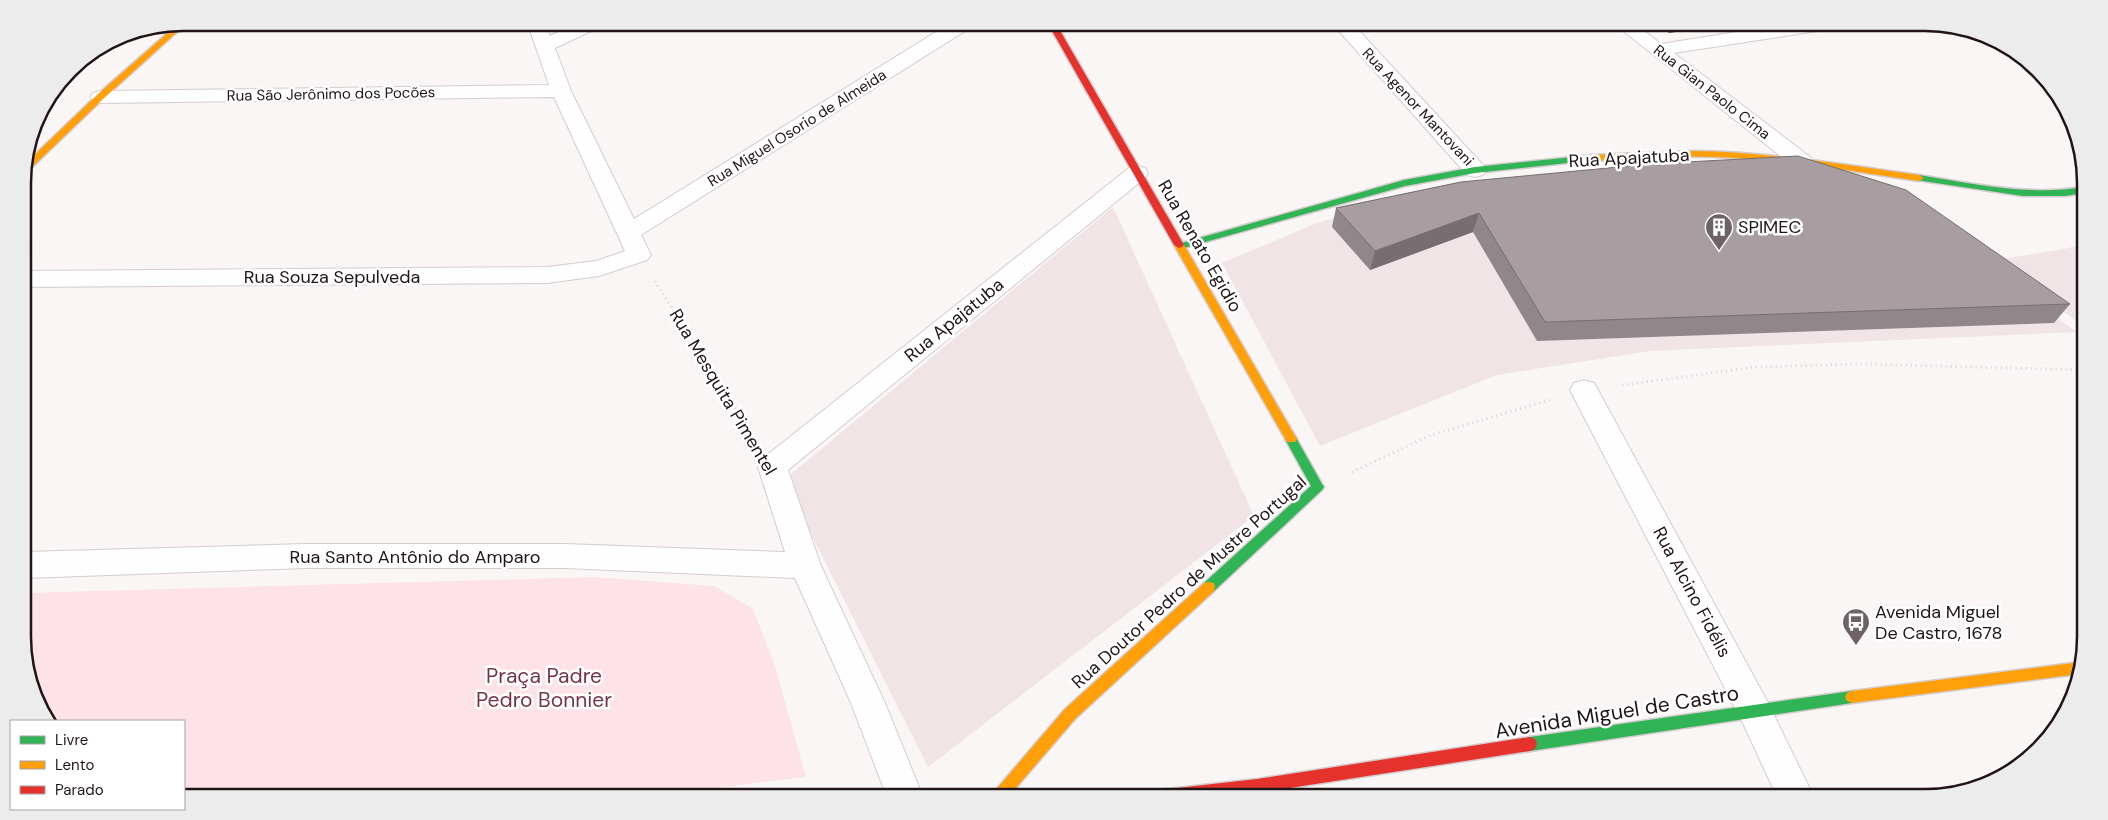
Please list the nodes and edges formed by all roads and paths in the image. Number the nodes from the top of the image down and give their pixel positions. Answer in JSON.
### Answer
{"nodes":[{"id":1,"x":540,"y":31,"type":"edge"},
{"id":2,"x":576,"y":31,"type":"edge"},
{"id":3,"x":952,"y":31,"type":"edge"},
{"id":4,"x":1056,"y":31,"type":"edge"},
{"id":5,"x":1348,"y":31,"type":"edge"},
{"id":6,"x":1633,"y":31,"type":"edge"},
{"id":7,"x":1779,"y":31,"type":"edge"},
{"id":8,"x":174,"y":32,"type":"edge"},
{"id":9,"x":546,"y":45,"type":"junction"},
{"id":10,"x":1658,"y":50,"type":"junction"},
{"id":11,"x":561,"y":91,"type":"junction"},
{"id":12,"x":100,"y":98,"type":"junction"},
{"id":13,"x":33,"y":161,"type":"edge"},
{"id":14,"x":1802,"y":162,"type":"junction"},
{"id":15,"x":1475,"y":170,"type":"junction"},
{"id":16,"x":1137,"y":172,"type":"junction"},
{"id":17,"x":2077,"y":192,"type":"edge"},
{"id":18,"x":628,"y":233,"type":"junction"},
{"id":19,"x":1181,"y":246,"type":"junction"},
{"id":20,"x":639,"y":255,"type":"junction"},
{"id":21,"x":32,"y":279,"type":"edge"},
{"id":22,"x":2077,"y":370,"type":"edge"},
{"id":23,"x":1584,"y":390,"type":"junction"},
{"id":24,"x":772,"y":467,"type":"junction"},
{"id":25,"x":1318,"y":487,"type":"junction"},
{"id":26,"x":31,"y":565,"type":"edge"},
{"id":27,"x":805,"y":566,"type":"junction"},
{"id":28,"x":2074,"y":669,"type":"edge"},
{"id":29,"x":1754,"y":710,"type":"junction"},
{"id":30,"x":1274,"y":788,"type":"edge"},
{"id":31,"x":1792,"y":788,"type":"edge"},
{"id":32,"x":901,"y":789,"type":"edge"},
{"id":33,"x":1006,"y":789,"type":"edge"}],
"edges":[{"from":1,"to":9,"type":"street"},
{"from":2,"to":9,"type":"street"},
{"from":3,"to":18,"type":"street","name":"Rua Miguel Osorio de Almeida"},
{"from":4,"to":16,"type":"street","name":"Rua Renato Egidio"},
{"from":5,"to":15,"type":"street","name":"Rua Agenor Mantovani"},
{"from":6,"to":10,"type":"street","name":"Rua Gian Paolo Cima"},
{"from":7,"to":10,"type":"street"},
{"from":8,"to":12,"type":"street"},
{"from":9,"to":11,"type":"street"},
{"from":10,"to":14,"type":"street","name":"Rua Gian Paolo Cima"},
{"from":11,"to":12,"type":"street","name":"Rua São Jerônimo dos Pocões"},
{"from":11,"to":18,"type":"street"},
{"from":12,"to":13,"type":"street"},
{"from":14,"to":15,"type":"street","name":"Rua Apajatuba"},
{"from":14,"to":17,"type":"street","name":"Rua Apajatuba"},
{"from":15,"to":19,"type":"street","name":"Rua Apajatuba"},
{"from":16,"to":19,"type":"street","name":"Rua Renato Egidio"},
{"from":16,"to":24,"type":"street","name":"Rua Apajatuba"},
{"from":18,"to":20,"type":"street"},
{"from":19,"to":25,"type":"street","name":"Rua Renato Egidio"},
{"from":20,"to":21,"type":"street","name":"Rua Souza Sepulveda"},
{"from":20,"to":24,"type":"path","name":"Rua Mesquita Pimentel"},
{"from":22,"to":23,"type":"path","name":"Rua Doutor Pedro de Mustre Portugal"},
{"from":23,"to":25,"type":"path","name":"Rua Doutor Pedro de Mustre Portugal"},
{"from":23,"to":29,"type":"street","name":"Rua Alcino Fidélis"},
{"from":24,"to":27,"type":"street","name":"Rua Mesquita Pimentel"},
{"from":25,"to":33,"type":"street","name":"Rua Doutor Pedro de Mustre Portugal"},
{"from":26,"to":27,"type":"street","name":"Rua Santo Antônio do Amparo"},
{"from":27,"to":32,"type":"street","name":"Rua Mesquita Pimentel"},
{"from":28,"to":29,"type":"street","name":"Avenida Miguel de Castro"},
{"from":29,"to":30,"type":"street","name":"Avenida Miguel de Castro"},
{"from":29,"to":31,"type":"street","name":"Rua Alcino Fidélis"}]}
